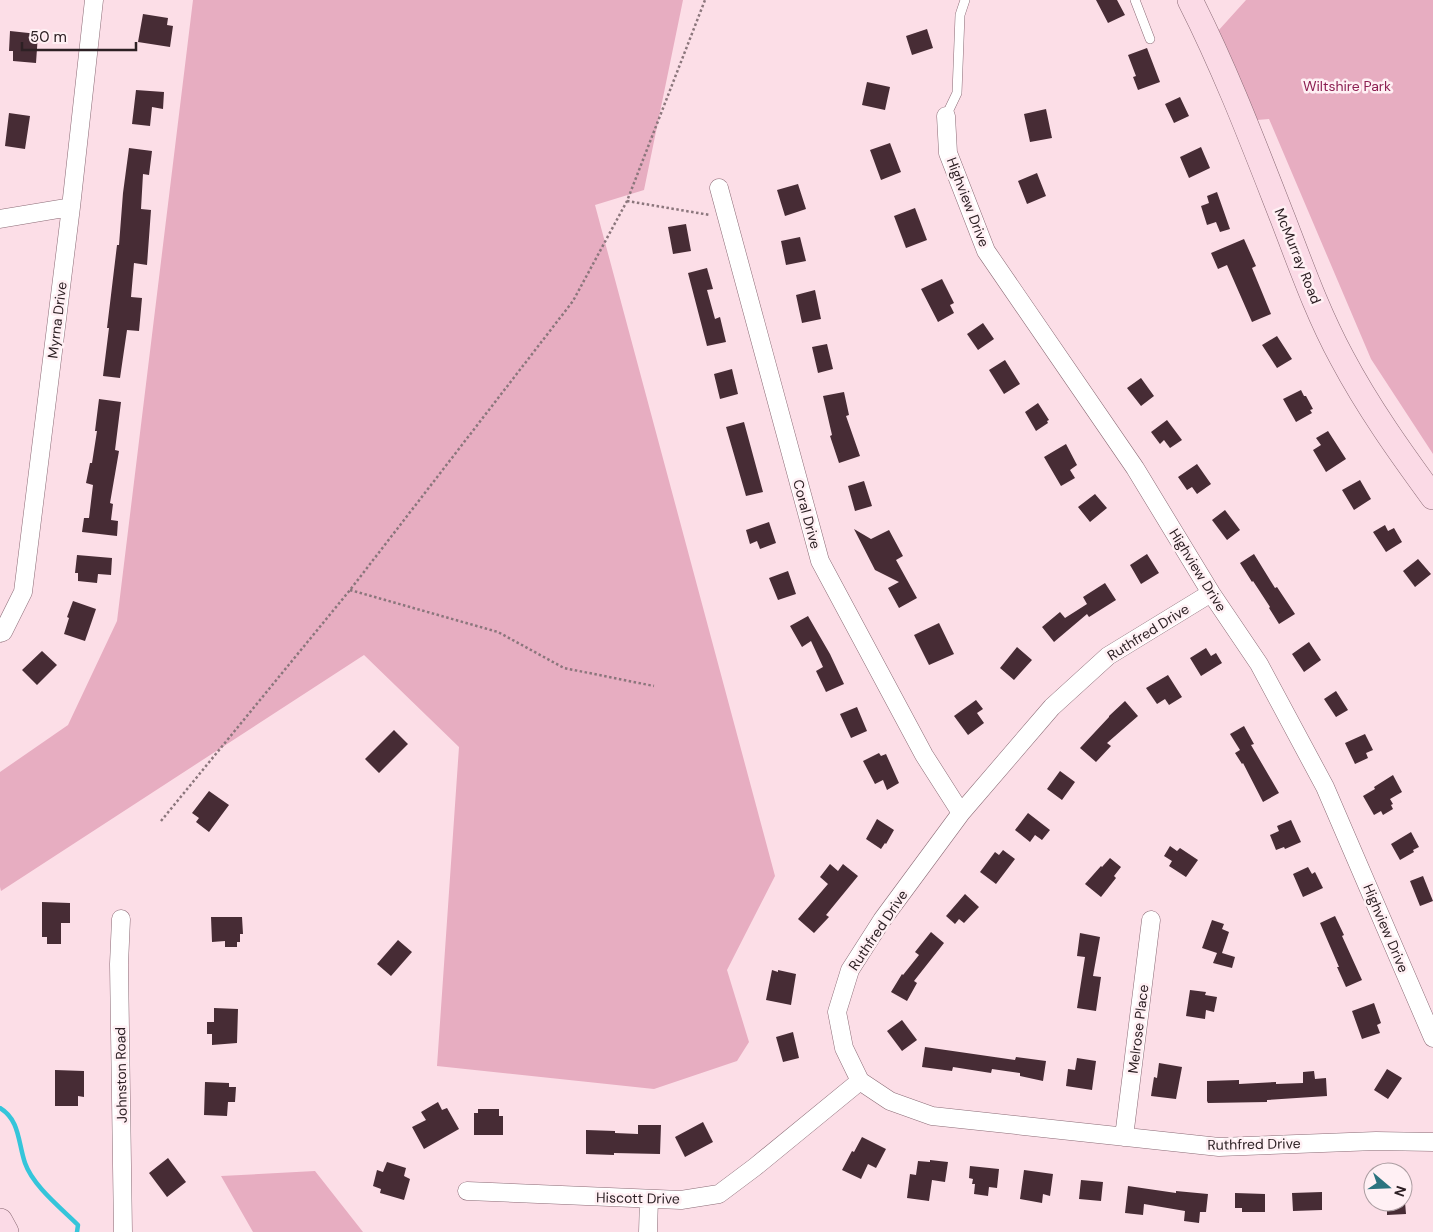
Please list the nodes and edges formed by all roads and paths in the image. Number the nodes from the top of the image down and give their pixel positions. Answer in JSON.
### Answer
{"nodes":[{"id":1,"x":94,"y":0,"type":"edge"},
{"id":2,"x":705,"y":0,"type":"edge"},
{"id":3,"x":965,"y":0,"type":"edge"},
{"id":4,"x":1135,"y":0,"type":"edge"},
{"id":5,"x":1190,"y":0,"type":"edge"},
{"id":6,"x":1150,"y":39,"type":"dead end"},
{"id":7,"x":946,"y":116,"type":"joint"},
{"id":8,"x":719,"y":188,"type":"dead end"},
{"id":9,"x":627,"y":201,"type":"junction"},
{"id":10,"x":71,"y":207,"type":"junction"},
{"id":11,"x":728,"y":218,"type":"junction"},
{"id":12,"x":0,"y":219,"type":"edge"},
{"id":13,"x":1433,"y":497,"type":"edge"},
{"id":14,"x":350,"y":590,"type":"junction"},
{"id":15,"x":1211,"y":593,"type":"junction"},
{"id":16,"x":0,"y":633,"type":"edge"},
{"id":17,"x":654,"y":686,"type":"dead end"},
{"id":18,"x":961,"y":813,"type":"junction"},
{"id":19,"x":161,"y":821,"type":"dead end"},
{"id":20,"x":121,"y":919,"type":"dead end"},
{"id":21,"x":1151,"y":920,"type":"dead end"},
{"id":22,"x":1433,"y":1038,"type":"edge"},
{"id":23,"x":860,"y":1081,"type":"junction"},
{"id":24,"x":1124,"y":1137,"type":"junction"},
{"id":25,"x":1433,"y":1142,"type":"edge"},
{"id":26,"x":467,"y":1191,"type":"dead end"},
{"id":27,"x":650,"y":1199,"type":"junction"},
{"id":28,"x":0,"y":1221,"type":"edge"},
{"id":29,"x":6,"y":1232,"type":"edge"},
{"id":30,"x":123,"y":1232,"type":"edge"},
{"id":31,"x":648,"y":1232,"type":"edge"}],
"edges":[{"from":1,"to":10,"type":"street","name":"Myrna Drive"},
{"from":2,"to":9,"type":"path"},
{"from":3,"to":7,"type":"lane"},
{"from":4,"to":6,"type":"lane"},
{"from":5,"to":13,"type":"main road","name":"McMurray Road"},
{"from":7,"to":15,"type":"street","name":"Highview Drive"},
{"from":8,"to":11,"type":"street","name":"Coral Drive"},
{"from":9,"to":11,"type":"path"},
{"from":9,"to":14,"type":"path"},
{"from":10,"to":12,"type":"street"},
{"from":10,"to":16,"type":"street","name":"Myrna Drive"},
{"from":11,"to":18,"type":"street","name":"Coral Drive"},
{"from":14,"to":17,"type":"path"},
{"from":14,"to":19,"type":"path"},
{"from":15,"to":18,"type":"street","name":"Ruthfred Drive"},
{"from":15,"to":22,"type":"street","name":"Highview Drive"},
{"from":18,"to":23,"type":"street","name":"Ruthfred Drive"},
{"from":20,"to":30,"type":"street","name":"Johnston Road"},
{"from":21,"to":24,"type":"street","name":"Melrose Place"},
{"from":23,"to":24,"type":"street","name":"Ruthfred Drive"},
{"from":23,"to":27,"type":"street","name":"Hiscott Drive"},
{"from":24,"to":25,"type":"street","name":"Ruthfred Drive"},
{"from":26,"to":27,"type":"street","name":"Hiscott Drive"},
{"from":27,"to":31,"type":"street"},
{"from":28,"to":29,"type":"main road"}]}
